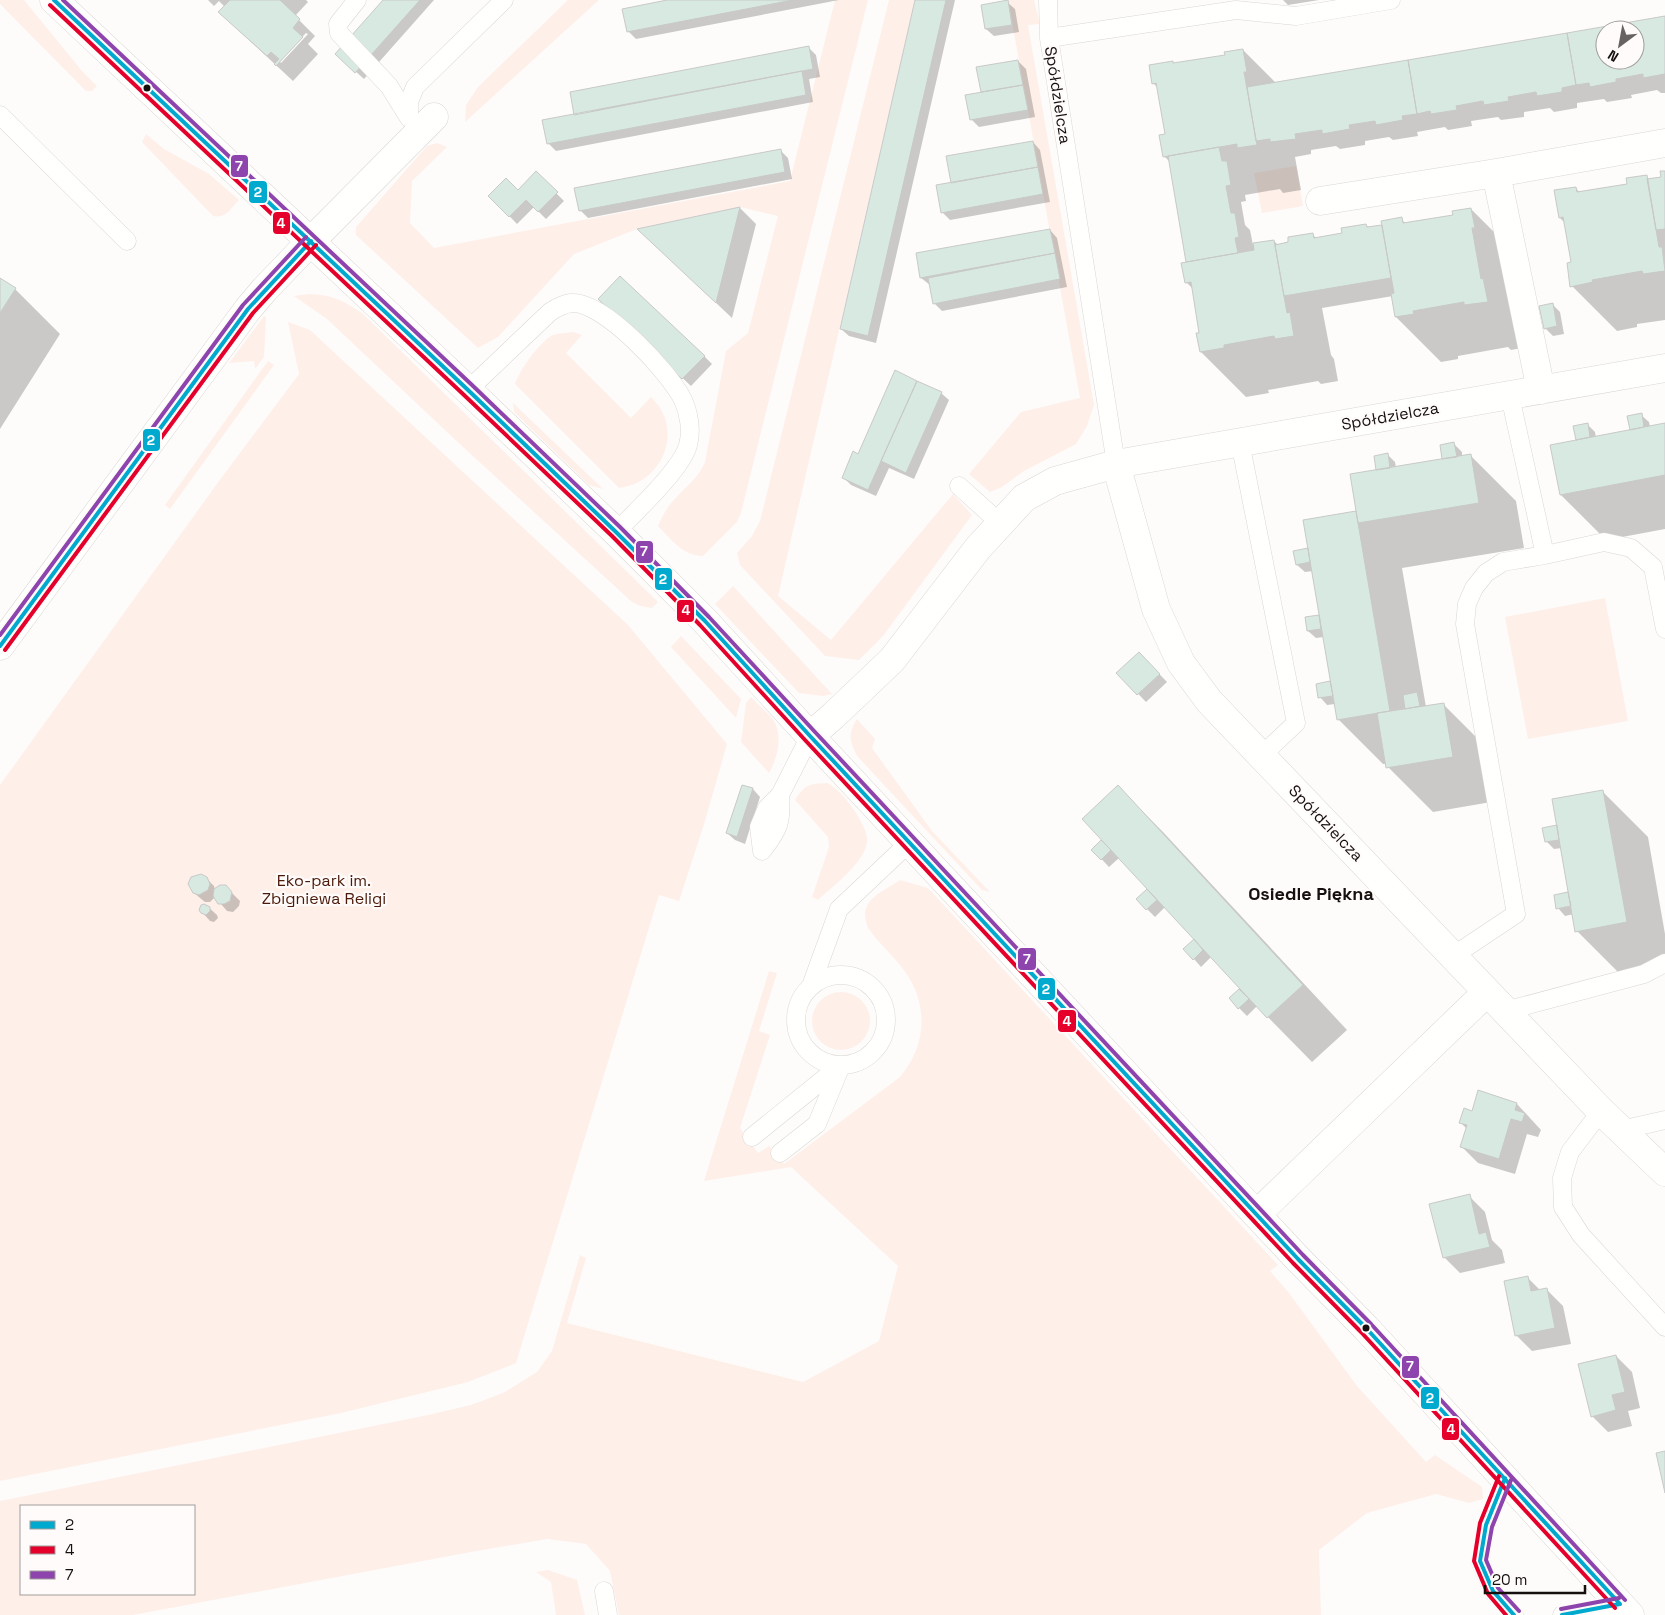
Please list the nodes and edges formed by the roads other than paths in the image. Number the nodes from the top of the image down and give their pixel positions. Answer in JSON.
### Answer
{"nodes":[{"id":1,"x":54,"y":0,"type":"edge"},
{"id":2,"x":356,"y":0,"type":"edge"},
{"id":3,"x":504,"y":0,"type":"edge"},
{"id":4,"x":1048,"y":0,"type":"edge"},
{"id":5,"x":1392,"y":0,"type":"edge"},
{"id":6,"x":1050,"y":38,"type":"junction"},
{"id":7,"x":0,"y":115,"type":"edge"},
{"id":8,"x":422,"y":121,"type":"junction"},
{"id":9,"x":1665,"y":143,"type":"edge"},
{"id":10,"x":1496,"y":173,"type":"junction"},
{"id":11,"x":1320,"y":200,"type":"dead end"},
{"id":12,"x":311,"y":240,"type":"junction"},
{"id":13,"x":127,"y":241,"type":"dead end"},
{"id":14,"x":1665,"y":368,"type":"edge"},
{"id":15,"x":468,"y":390,"type":"junction"},
{"id":16,"x":1541,"y":390,"type":"junction"},
{"id":17,"x":1510,"y":396,"type":"junction"},
{"id":18,"x":1240,"y":442,"type":"junction"},
{"id":19,"x":1116,"y":464,"type":"junction"},
{"id":20,"x":959,"y":486,"type":"dead end"},
{"id":21,"x":1000,"y":523,"type":"junction"},
{"id":22,"x":616,"y":532,"type":"junction"},
{"id":23,"x":1545,"y":555,"type":"junction"},
{"id":24,"x":1664,"y":620,"type":"edge"},
{"id":25,"x":0,"y":646,"type":"edge"},
{"id":26,"x":810,"y":736,"type":"junction"},
{"id":27,"x":1262,"y":756,"type":"junction"},
{"id":28,"x":780,"y":794,"type":"dead end"},
{"id":29,"x":910,"y":842,"type":"junction"},
{"id":30,"x":1453,"y":956,"type":"junction"},
{"id":31,"x":1665,"y":962,"type":"edge"},
{"id":32,"x":811,"y":986,"type":"junction"},
{"id":33,"x":1496,"y":1001,"type":"junction"},
{"id":34,"x":841,"y":1065,"type":"junction"},
{"id":35,"x":1601,"y":1111,"type":"junction"},
{"id":36,"x":1665,"y":1120,"type":"edge"},
{"id":37,"x":1621,"y":1130,"type":"junction"},
{"id":38,"x":752,"y":1137,"type":"dead end"},
{"id":39,"x":780,"y":1153,"type":"dead end"},
{"id":40,"x":1665,"y":1172,"type":"edge"},
{"id":41,"x":1257,"y":1214,"type":"junction"},
{"id":42,"x":1665,"y":1327,"type":"edge"},
{"id":43,"x":1505,"y":1478,"type":"junction"},
{"id":44,"x":604,"y":1591,"type":"dead end"},
{"id":45,"x":1625,"y":1609,"type":"edge"},
{"id":46,"x":608,"y":1615,"type":"edge"},
{"id":47,"x":1514,"y":1615,"type":"edge"},
{"id":48,"x":1562,"y":1615,"type":"edge"}],
"edges":[{"from":1,"to":12,"type":"street"},
{"from":2,"to":8,"type":"lane"},
{"from":3,"to":8,"type":"lane"},
{"from":4,"to":6,"type":"lane"},
{"from":5,"to":6,"type":"lane","name":"Spółdzielcza"},
{"from":6,"to":19,"type":"lane","name":"Spółdzielcza"},
{"from":7,"to":13,"type":"lane"},
{"from":8,"to":12,"type":"street"},
{"from":9,"to":10,"type":"street"},
{"from":10,"to":11,"type":"street"},
{"from":10,"to":16,"type":"street"},
{"from":12,"to":15,"type":"street"},
{"from":12,"to":25,"type":"street"},
{"from":14,"to":16,"type":"street","name":"Spółdzielcza"},
{"from":15,"to":22,"type":"street"},
{"from":15,"to":22,"type":"lane"},
{"from":16,"to":17,"type":"street","name":"Spółdzielcza"},
{"from":17,"to":18,"type":"street","name":"Spółdzielcza"},
{"from":17,"to":23,"type":"lane"},
{"from":18,"to":19,"type":"street","name":"Spółdzielcza"},
{"from":18,"to":27,"type":"lane"},
{"from":19,"to":21,"type":"street"},
{"from":19,"to":27,"type":"street","name":"Spółdzielcza"},
{"from":20,"to":21,"type":"lane"},
{"from":21,"to":26,"type":"street"},
{"from":22,"to":26,"type":"street"},
{"from":23,"to":24,"type":"lane"},
{"from":23,"to":30,"type":"lane"},
{"from":26,"to":28,"type":"lane"},
{"from":26,"to":29,"type":"street"},
{"from":27,"to":30,"type":"street","name":"Spółdzielcza"},
{"from":29,"to":32,"type":"lane"},
{"from":29,"to":41,"type":"street"},
{"from":30,"to":33,"type":"street","name":"Spółdzielcza"},
{"from":31,"to":33,"type":"lane"},
{"from":32,"to":34,"type":"lane"},
{"from":32,"to":34,"type":"lane"},
{"from":33,"to":35,"type":"street","name":"Spółdzielcza"},
{"from":33,"to":41,"type":"street"},
{"from":34,"to":38,"type":"lane"},
{"from":34,"to":39,"type":"lane"},
{"from":35,"to":37,"type":"street","name":"Spółdzielcza"},
{"from":35,"to":42,"type":"lane"},
{"from":36,"to":37,"type":"lane"},
{"from":37,"to":40,"type":"street","name":"Spółdzielcza"},
{"from":41,"to":43,"type":"street"},
{"from":43,"to":45,"type":"street"},
{"from":43,"to":47,"type":"lane"},
{"from":44,"to":46,"type":"lane"},
{"from":45,"to":48,"type":"lane"}]}
